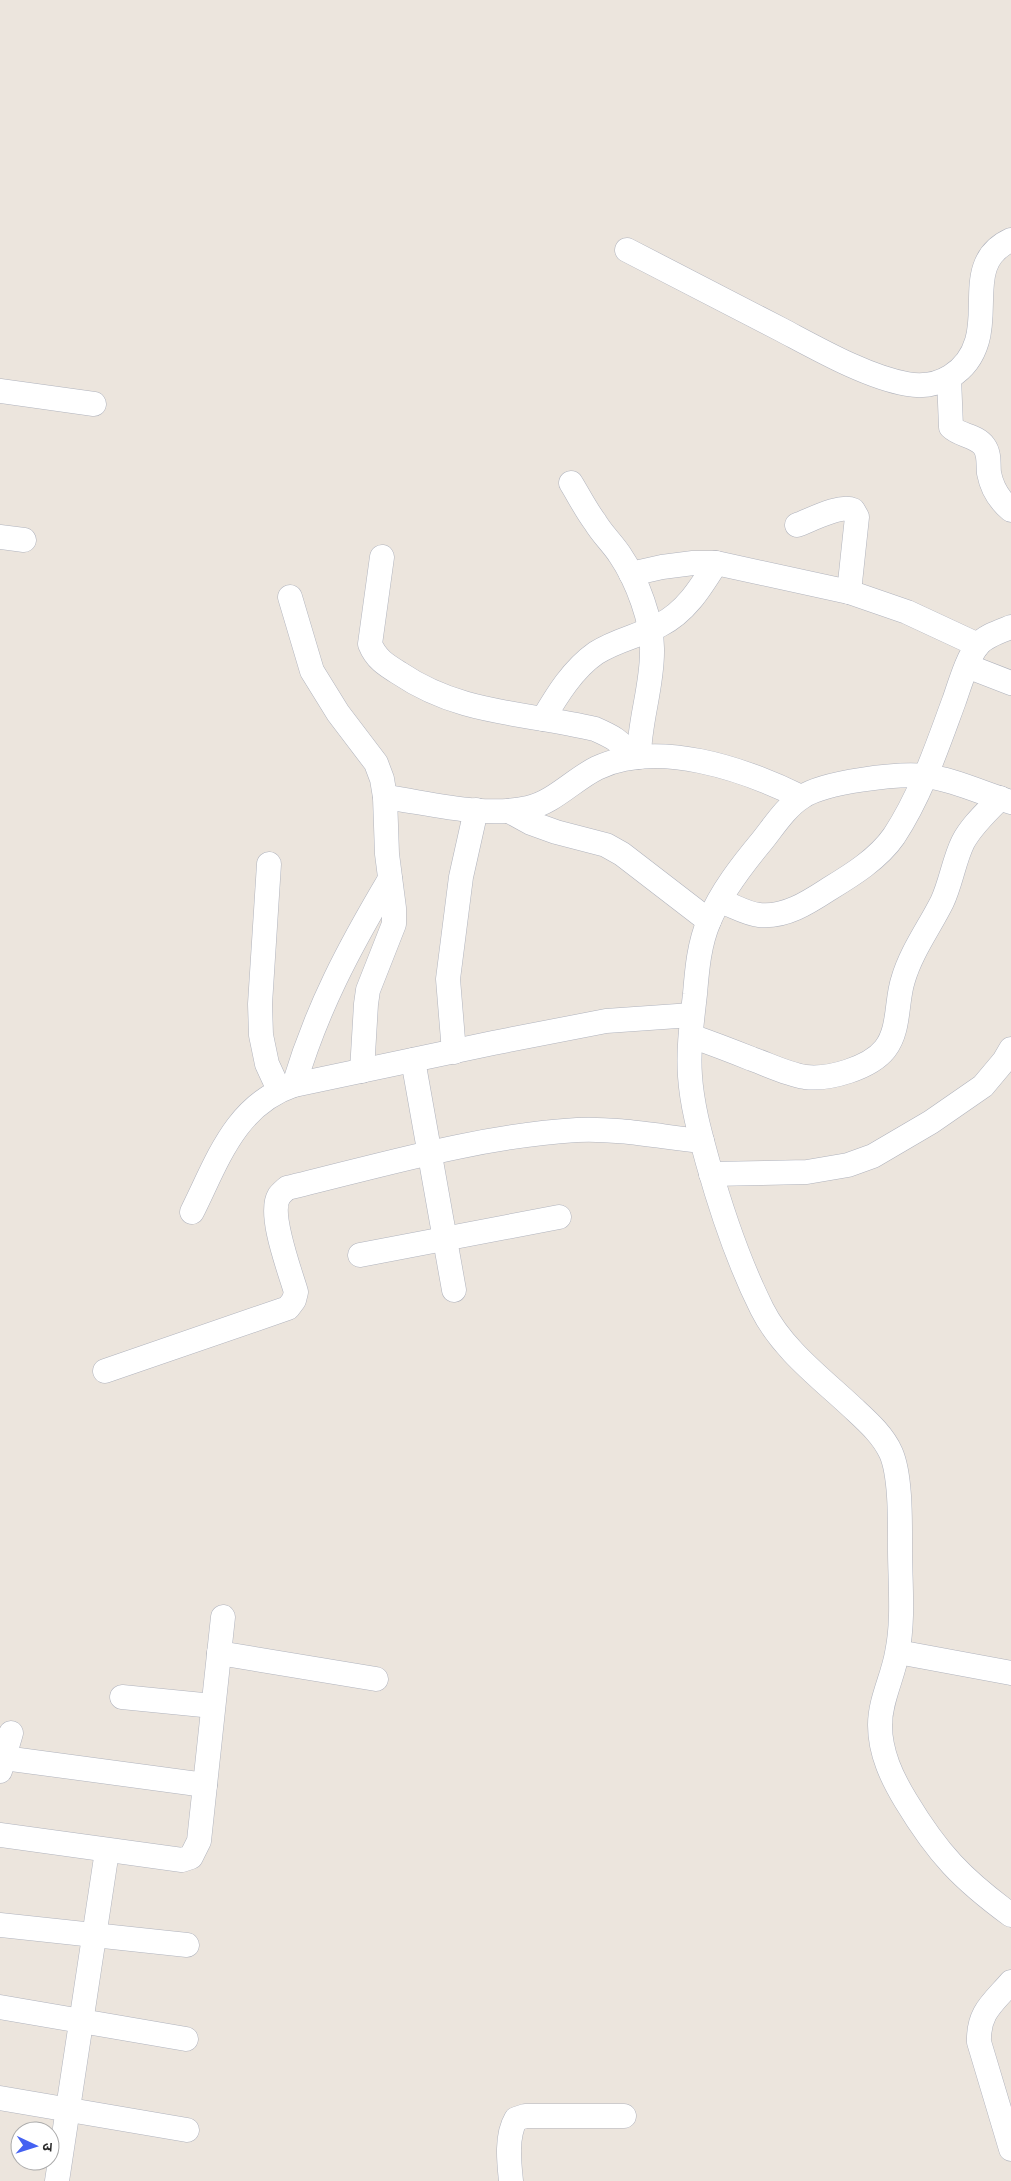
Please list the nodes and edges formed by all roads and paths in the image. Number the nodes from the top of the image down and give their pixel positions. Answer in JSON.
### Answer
{"nodes":[{"id":1,"x":1011,"y":240,"type":"edge"},
{"id":2,"x":627,"y":250,"type":"dead end"},
{"id":3,"x":949,"y":378,"type":"junction"},
{"id":4,"x":0,"y":391,"type":"edge"},
{"id":5,"x":94,"y":404,"type":"dead end"},
{"id":6,"x":571,"y":483,"type":"dead end"},
{"id":7,"x":1011,"y":510,"type":"edge"},
{"id":8,"x":797,"y":525,"type":"dead end"},
{"id":9,"x":0,"y":537,"type":"edge"},
{"id":10,"x":24,"y":540,"type":"dead end"},
{"id":11,"x":382,"y":557,"type":"dead end"},
{"id":12,"x":716,"y":563,"type":"junction"},
{"id":13,"x":631,"y":574,"type":"junction"},
{"id":14,"x":849,"y":592,"type":"junction"},
{"id":15,"x":290,"y":597,"type":"dead end"},
{"id":16,"x":1011,"y":627,"type":"edge"},
{"id":17,"x":651,"y":628,"type":"junction"},
{"id":18,"x":978,"y":645,"type":"junction"},
{"id":19,"x":967,"y":666,"type":"junction"},
{"id":20,"x":1011,"y":683,"type":"edge"},
{"id":21,"x":543,"y":719,"type":"junction"},
{"id":22,"x":635,"y":757,"type":"junction"},
{"id":23,"x":926,"y":776,"type":"junction"},
{"id":24,"x":385,"y":797,"type":"junction"},
{"id":25,"x":801,"y":797,"type":"junction"},
{"id":26,"x":1005,"y":800,"type":"edge"},
{"id":27,"x":476,"y":810,"type":"junction"},
{"id":28,"x":510,"y":811,"type":"junction"},
{"id":29,"x":269,"y":864,"type":"dead end"},
{"id":30,"x":390,"y":879,"type":"junction"},
{"id":31,"x":720,"y":901,"type":"junction"},
{"id":32,"x":709,"y":921,"type":"junction"},
{"id":33,"x":692,"y":1025,"type":"junction"},
{"id":34,"x":1011,"y":1049,"type":"edge"},
{"id":35,"x":454,"y":1052,"type":"junction"},
{"id":36,"x":413,"y":1060,"type":"junction"},
{"id":37,"x":362,"y":1071,"type":"junction"},
{"id":38,"x":287,"y":1088,"type":"junction"},
{"id":39,"x":702,"y":1141,"type":"junction"},
{"id":40,"x":430,"y":1153,"type":"junction"},
{"id":41,"x":711,"y":1174,"type":"junction"},
{"id":42,"x":192,"y":1212,"type":"dead end"},
{"id":43,"x":559,"y":1217,"type":"dead end"},
{"id":44,"x":445,"y":1238,"type":"junction"},
{"id":45,"x":360,"y":1255,"type":"dead end"},
{"id":46,"x":454,"y":1290,"type":"dead end"},
{"id":47,"x":105,"y":1371,"type":"dead end"},
{"id":48,"x":223,"y":1617,"type":"dead end"},
{"id":49,"x":898,"y":1652,"type":"junction"},
{"id":50,"x":219,"y":1653,"type":"junction"},
{"id":51,"x":1011,"y":1673,"type":"edge"},
{"id":52,"x":376,"y":1679,"type":"dead end"},
{"id":53,"x":122,"y":1697,"type":"dead end"},
{"id":54,"x":213,"y":1706,"type":"junction"},
{"id":55,"x":11,"y":1733,"type":"dead end"},
{"id":56,"x":2,"y":1765,"type":"edge"},
{"id":57,"x":205,"y":1785,"type":"junction"},
{"id":58,"x":0,"y":1835,"type":"edge"},
{"id":59,"x":107,"y":1851,"type":"junction"},
{"id":60,"x":1011,"y":1915,"type":"edge"},
{"id":61,"x":0,"y":1925,"type":"edge"},
{"id":62,"x":94,"y":1936,"type":"junction"},
{"id":63,"x":187,"y":1945,"type":"dead end"},
{"id":64,"x":1011,"y":1982,"type":"edge"},
{"id":65,"x":0,"y":2007,"type":"edge"},
{"id":66,"x":82,"y":2021,"type":"junction"},
{"id":67,"x":186,"y":2039,"type":"dead end"},
{"id":68,"x":0,"y":2098,"type":"edge"},
{"id":69,"x":68,"y":2109,"type":"junction"},
{"id":70,"x":624,"y":2116,"type":"dead end"},
{"id":71,"x":187,"y":2130,"type":"dead end"},
{"id":72,"x":1011,"y":2149,"type":"edge"},
{"id":73,"x":57,"y":2181,"type":"edge"},
{"id":74,"x":511,"y":2181,"type":"edge"}],
"edges":[{"from":1,"to":3,"type":"street"},
{"from":2,"to":3,"type":"street"},
{"from":3,"to":7,"type":"street"},
{"from":4,"to":5,"type":"street"},
{"from":6,"to":13,"type":"street"},
{"from":8,"to":14,"type":"street"},
{"from":9,"to":10,"type":"street"},
{"from":11,"to":21,"type":"street"},
{"from":12,"to":13,"type":"street"},
{"from":12,"to":14,"type":"street"},
{"from":12,"to":17,"type":"street"},
{"from":13,"to":17,"type":"street"},
{"from":14,"to":18,"type":"street"},
{"from":15,"to":24,"type":"street"},
{"from":16,"to":18,"type":"street"},
{"from":17,"to":21,"type":"street"},
{"from":17,"to":22,"type":"street"},
{"from":18,"to":19,"type":"street"},
{"from":19,"to":20,"type":"street"},
{"from":19,"to":23,"type":"street"},
{"from":21,"to":22,"type":"street"},
{"from":22,"to":25,"type":"street"},
{"from":22,"to":28,"type":"street"},
{"from":23,"to":25,"type":"street"},
{"from":23,"to":26,"type":"street"},
{"from":23,"to":31,"type":"street"},
{"from":24,"to":27,"type":"street"},
{"from":24,"to":30,"type":"street"},
{"from":25,"to":31,"type":"street"},
{"from":26,"to":33,"type":"street"},
{"from":27,"to":28,"type":"street"},
{"from":27,"to":35,"type":"street"},
{"from":28,"to":32,"type":"street"},
{"from":29,"to":38,"type":"street"},
{"from":30,"to":37,"type":"street"},
{"from":30,"to":38,"type":"street"},
{"from":31,"to":32,"type":"street"},
{"from":32,"to":33,"type":"street"},
{"from":33,"to":35,"type":"street"},
{"from":33,"to":39,"type":"street"},
{"from":34,"to":41,"type":"street"},
{"from":35,"to":36,"type":"street"},
{"from":36,"to":37,"type":"street"},
{"from":36,"to":40,"type":"street"},
{"from":37,"to":38,"type":"street"},
{"from":38,"to":42,"type":"street"},
{"from":39,"to":40,"type":"street"},
{"from":39,"to":41,"type":"street"},
{"from":40,"to":44,"type":"street"},
{"from":40,"to":47,"type":"street"},
{"from":41,"to":49,"type":"street"},
{"from":43,"to":44,"type":"street"},
{"from":44,"to":45,"type":"street"},
{"from":44,"to":46,"type":"street"},
{"from":48,"to":50,"type":"street"},
{"from":49,"to":51,"type":"street"},
{"from":49,"to":60,"type":"street"},
{"from":50,"to":52,"type":"street"},
{"from":50,"to":54,"type":"street"},
{"from":53,"to":54,"type":"street"},
{"from":54,"to":57,"type":"street"},
{"from":55,"to":56,"type":"street"},
{"from":56,"to":57,"type":"street"},
{"from":57,"to":59,"type":"street"},
{"from":58,"to":59,"type":"street"},
{"from":59,"to":62,"type":"street"},
{"from":61,"to":62,"type":"street"},
{"from":62,"to":63,"type":"street"},
{"from":62,"to":66,"type":"street"},
{"from":64,"to":72,"type":"street"},
{"from":65,"to":66,"type":"street"},
{"from":66,"to":67,"type":"street"},
{"from":66,"to":69,"type":"street"},
{"from":68,"to":69,"type":"street"},
{"from":69,"to":71,"type":"street"},
{"from":69,"to":73,"type":"street"},
{"from":70,"to":74,"type":"street"}]}
